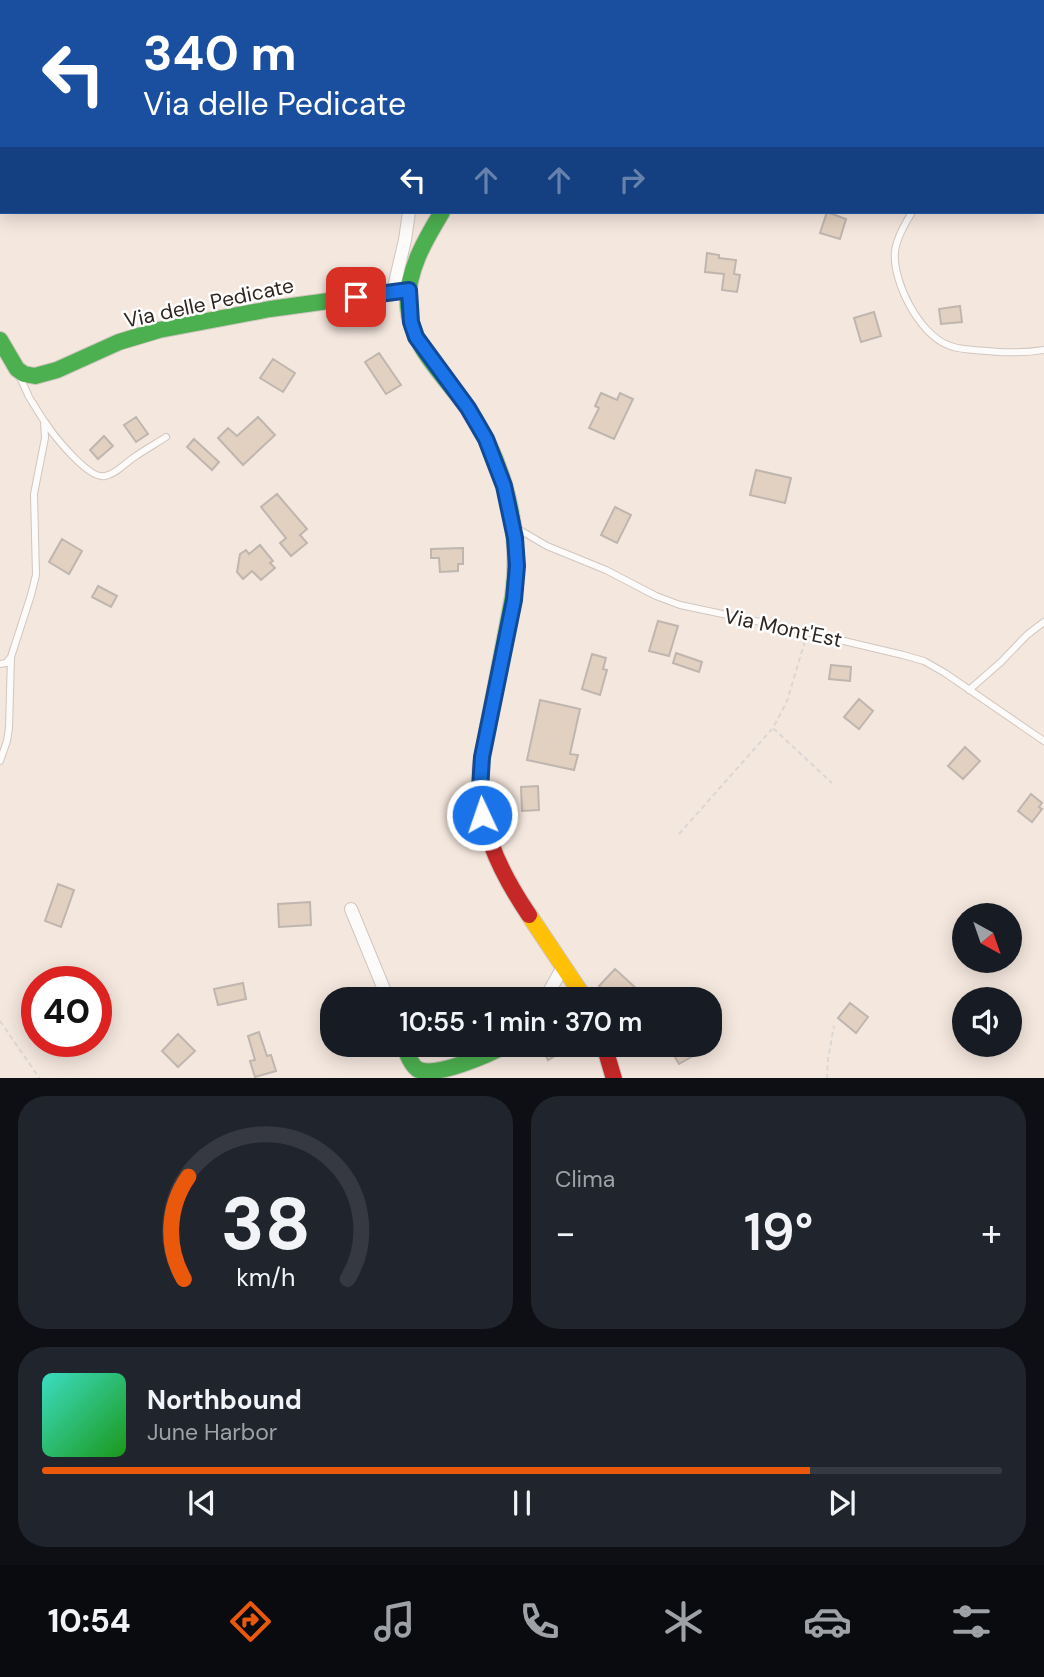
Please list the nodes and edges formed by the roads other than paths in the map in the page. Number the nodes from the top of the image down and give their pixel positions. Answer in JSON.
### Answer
{"nodes":[{"id":1,"x":409,"y":214,"type":"edge"},
{"id":2,"x":441,"y":214,"type":"edge"},
{"id":3,"x":911,"y":214,"type":"edge"},
{"id":4,"x":401,"y":291,"type":"junction"},
{"id":5,"x":0,"y":340,"type":"edge"},
{"id":6,"x":1044,"y":350,"type":"edge"},
{"id":7,"x":17,"y":369,"type":"junction"},
{"id":8,"x":44,"y":421,"type":"junction"},
{"id":9,"x":166,"y":438,"type":"dead end"},
{"id":10,"x":514,"y":526,"type":"junction"},
{"id":11,"x":1044,"y":622,"type":"edge"},
{"id":12,"x":11,"y":657,"type":"junction"},
{"id":13,"x":0,"y":664,"type":"edge"},
{"id":14,"x":969,"y":690,"type":"junction"},
{"id":15,"x":1044,"y":741,"type":"edge"},
{"id":16,"x":0,"y":761,"type":"edge"},
{"id":17,"x":351,"y":909,"type":"dead end"},
{"id":18,"x":563,"y":967,"type":"junction"},
{"id":19,"x":383,"y":987,"type":"edge"},
{"id":20,"x":552,"y":987,"type":"edge"},
{"id":21,"x":577,"y":987,"type":"edge"},
{"id":22,"x":410,"y":1057,"type":"edge"},
{"id":23,"x":480,"y":1057,"type":"edge"},
{"id":24,"x":608,"y":1057,"type":"edge"},
{"id":25,"x":426,"y":1076,"type":"edge"},
{"id":26,"x":614,"y":1078,"type":"edge"}],
"edges":[{"from":1,"to":4,"type":"street"},
{"from":2,"to":4,"type":"street"},
{"from":3,"to":6,"type":"lane"},
{"from":4,"to":7,"type":"street","name":"Via delle Pedicate"},
{"from":4,"to":10,"type":"street"},
{"from":5,"to":7,"type":"street"},
{"from":7,"to":8,"type":"lane"},
{"from":8,"to":9,"type":"lane"},
{"from":8,"to":12,"type":"lane"},
{"from":10,"to":14,"type":"lane","name":"Via Mont'Est"},
{"from":10,"to":18,"type":"street"},
{"from":11,"to":14,"type":"lane"},
{"from":12,"to":13,"type":"lane"},
{"from":12,"to":16,"type":"lane"},
{"from":14,"to":15,"type":"lane","name":"Via Mont'Est"},
{"from":17,"to":19,"type":"street"},
{"from":18,"to":20,"type":"street"},
{"from":18,"to":21,"type":"street"},
{"from":22,"to":25,"type":"street"},
{"from":23,"to":25,"type":"street"},
{"from":24,"to":26,"type":"street"}]}
